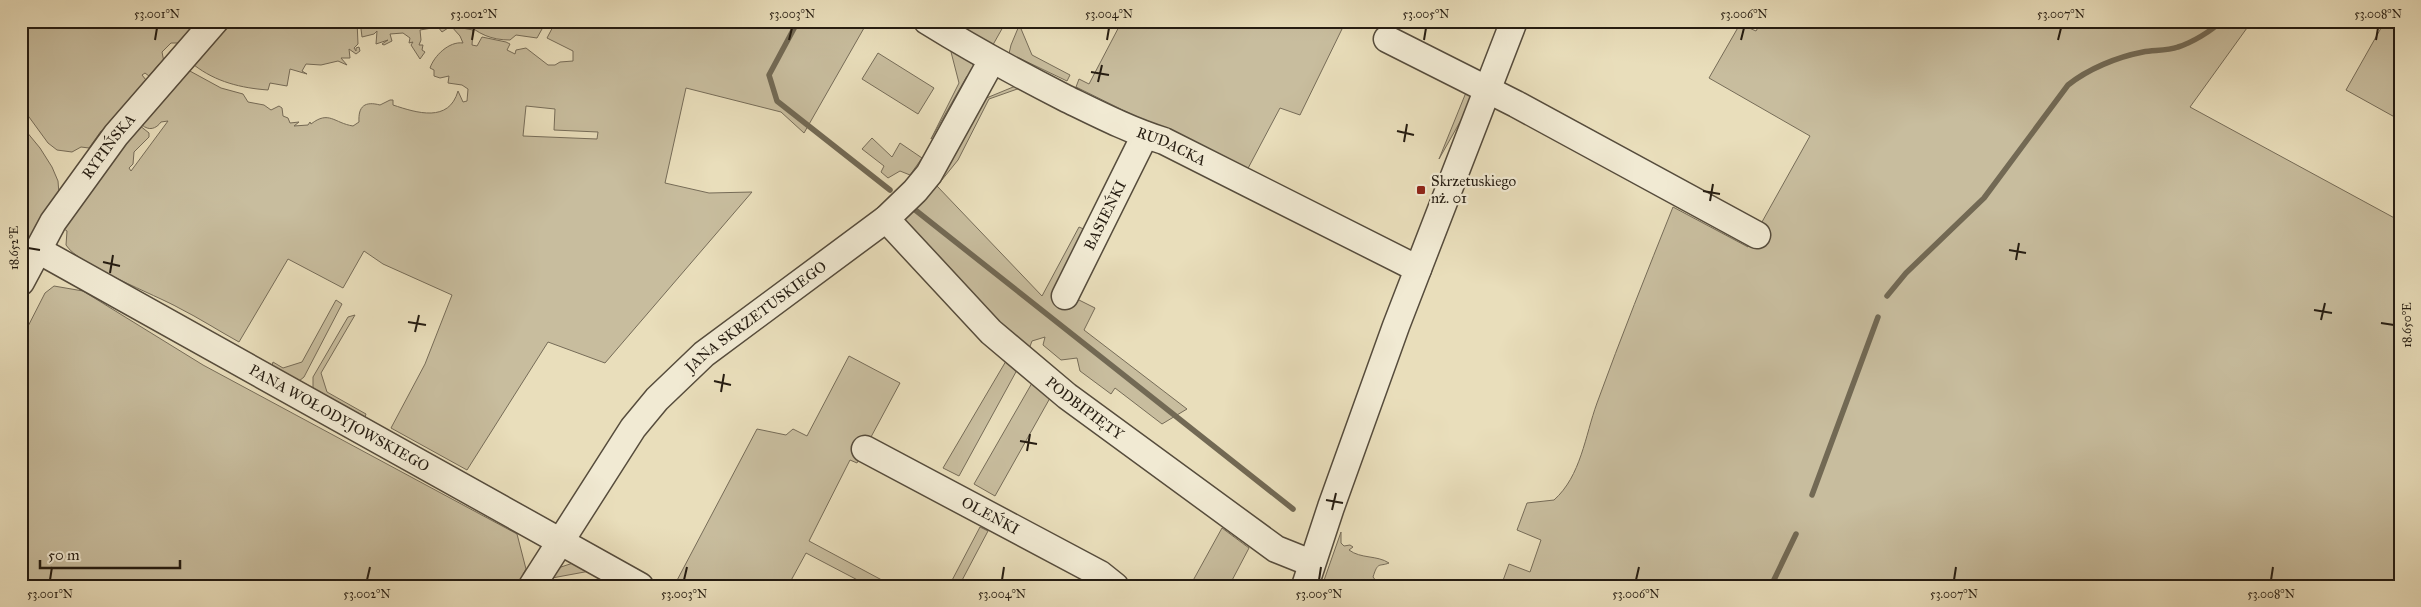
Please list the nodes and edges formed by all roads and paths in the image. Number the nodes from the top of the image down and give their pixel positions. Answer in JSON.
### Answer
{"nodes":[{"id":1,"x":215,"y":21,"type":"edge"},
{"id":2,"x":927,"y":21,"type":"edge"},
{"id":3,"x":1514,"y":21,"type":"edge"},
{"id":4,"x":1387,"y":39,"type":"dead end"},
{"id":5,"x":992,"y":60,"type":"junction"},
{"id":6,"x":1487,"y":89,"type":"junction"},
{"id":7,"x":1146,"y":135,"type":"junction"},
{"id":8,"x":886,"y":219,"type":"junction"},
{"id":9,"x":1756,"y":235,"type":"dead end"},
{"id":10,"x":38,"y":250,"type":"junction"},
{"id":11,"x":1418,"y":269,"type":"junction"},
{"id":12,"x":21,"y":282,"type":"edge"},
{"id":13,"x":1064,"y":296,"type":"dead end"},
{"id":14,"x":865,"y":449,"type":"dead end"},
{"id":15,"x":560,"y":543,"type":"junction"},
{"id":16,"x":1308,"y":575,"type":"edge"},
{"id":17,"x":532,"y":586,"type":"edge"},
{"id":18,"x":640,"y":586,"type":"edge"},
{"id":19,"x":1114,"y":586,"type":"edge"}],
"edges":[{"from":1,"to":10,"type":"street","name":"RYPIŃSKA"},
{"from":2,"to":5,"type":"street","name":"RUDACKA"},
{"from":3,"to":6,"type":"street"},
{"from":4,"to":6,"type":"street"},
{"from":5,"to":7,"type":"street","name":"RUDACKA"},
{"from":5,"to":8,"type":"street","name":"JANA SKRZETUSKIEGO"},
{"from":6,"to":9,"type":"street"},
{"from":6,"to":11,"type":"street"},
{"from":7,"to":11,"type":"street","name":"RUDACKA"},
{"from":7,"to":13,"type":"street","name":"BASIEŃKI"},
{"from":8,"to":15,"type":"street","name":"JANA SKRZETUSKIEGO"},
{"from":8,"to":16,"type":"street","name":"PODBIPIĘTY"},
{"from":10,"to":12,"type":"street","name":"RYPIŃSKA"},
{"from":10,"to":15,"type":"street","name":"PANA WOŁODYJOWSKIEGO"},
{"from":11,"to":16,"type":"street"},
{"from":14,"to":19,"type":"street","name":"OLEŃKI"},
{"from":15,"to":17,"type":"street","name":"JANA SKRZETUSKIEGO"},
{"from":15,"to":18,"type":"street","name":"PANA WOŁODYJOWSKIEGO"}]}
